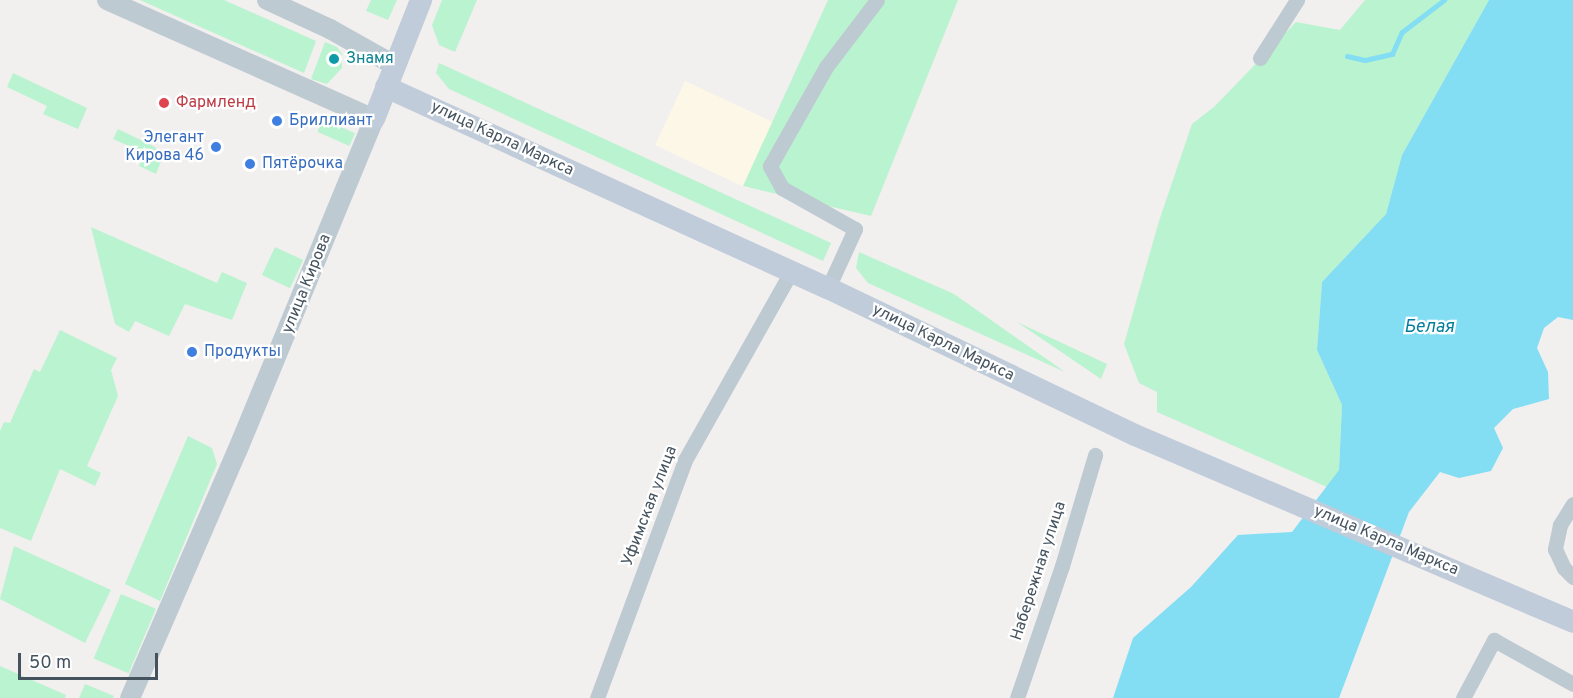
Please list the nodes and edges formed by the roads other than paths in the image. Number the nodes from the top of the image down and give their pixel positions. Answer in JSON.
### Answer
{"nodes":[{"id":1,"x":107,"y":0,"type":"edge"},
{"id":2,"x":267,"y":0,"type":"edge"},
{"id":3,"x":421,"y":0,"type":"edge"},
{"id":4,"x":877,"y":0,"type":"edge"},
{"id":5,"x":1297,"y":0,"type":"edge"},
{"id":6,"x":1260,"y":58,"type":"dead end"},
{"id":7,"x":394,"y":65,"type":"junction"},
{"id":8,"x":386,"y":87,"type":"junction"},
{"id":9,"x":374,"y":119,"type":"junction"},
{"id":10,"x":791,"y":272,"type":"junction"},
{"id":11,"x":828,"y":288,"type":"junction"},
{"id":12,"x":1095,"y":455,"type":"dead end"},
{"id":13,"x":1573,"y":504,"type":"edge"},
{"id":14,"x":1573,"y":577,"type":"edge"},
{"id":15,"x":1573,"y":622,"type":"edge"},
{"id":16,"x":1573,"y":684,"type":"edge"},
{"id":17,"x":130,"y":698,"type":"edge"},
{"id":18,"x":597,"y":698,"type":"edge"},
{"id":19,"x":1017,"y":698,"type":"edge"},
{"id":20,"x":1463,"y":698,"type":"edge"}],
"edges":[{"from":1,"to":9,"type":"street"},
{"from":2,"to":7,"type":"street"},
{"from":3,"to":7,"type":"main road","name":"улица Кирова"},
{"from":4,"to":11,"type":"street"},
{"from":5,"to":6,"type":"street"},
{"from":7,"to":8,"type":"main road","name":"улица Кирова"},
{"from":8,"to":9,"type":"main road","name":"улица Кирова"},
{"from":8,"to":10,"type":"main road","name":"улица Карла Маркса"},
{"from":9,"to":17,"type":"street","name":"улица Кирова"},
{"from":10,"to":11,"type":"main road","name":"улица Карла Маркса"},
{"from":10,"to":18,"type":"street","name":"Уфимская улица"},
{"from":11,"to":15,"type":"main road","name":"улица Карла Маркса"},
{"from":12,"to":19,"type":"street","name":"Набережная улица"},
{"from":13,"to":14,"type":"street"},
{"from":16,"to":20,"type":"street"}]}
